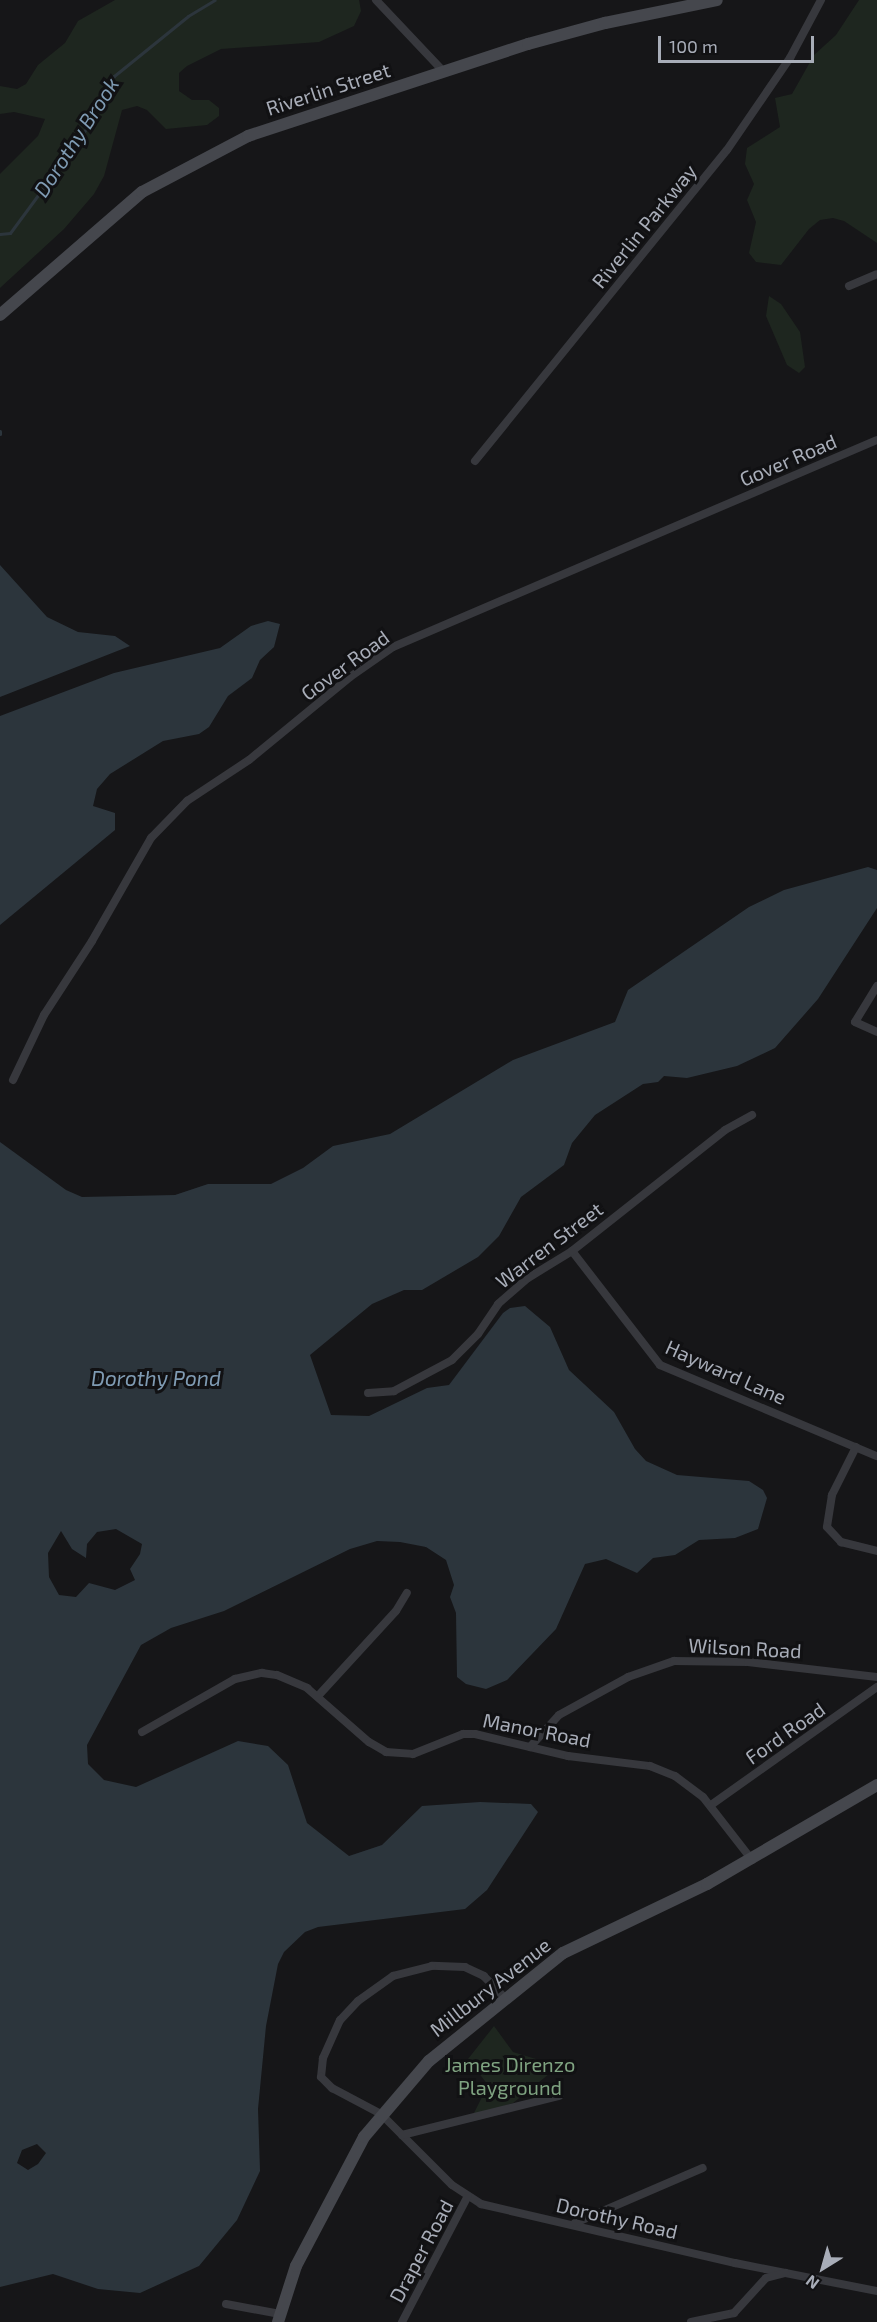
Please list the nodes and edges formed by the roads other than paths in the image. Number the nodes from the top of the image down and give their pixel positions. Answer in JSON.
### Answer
{"nodes":[{"id":1,"x":376,"y":0,"type":"edge"},
{"id":2,"x":717,"y":0,"type":"edge"},
{"id":3,"x":821,"y":0,"type":"edge"},
{"id":4,"x":445,"y":73,"type":"junction"},
{"id":5,"x":877,"y":274,"type":"edge"},
{"id":6,"x":849,"y":285,"type":"dead end"},
{"id":7,"x":0,"y":315,"type":"edge"},
{"id":8,"x":877,"y":440,"type":"edge"},
{"id":9,"x":474,"y":460,"type":"dead end"},
{"id":10,"x":877,"y":986,"type":"edge"},
{"id":11,"x":877,"y":1032,"type":"edge"},
{"id":12,"x":13,"y":1080,"type":"dead end"},
{"id":13,"x":752,"y":1115,"type":"dead end"},
{"id":14,"x":572,"y":1251,"type":"junction"},
{"id":15,"x":368,"y":1393,"type":"dead end"},
{"id":16,"x":856,"y":1447,"type":"junction"},
{"id":17,"x":877,"y":1456,"type":"edge"},
{"id":18,"x":877,"y":1551,"type":"edge"},
{"id":19,"x":407,"y":1593,"type":"dead end"},
{"id":20,"x":877,"y":1677,"type":"edge"},
{"id":21,"x":877,"y":1686,"type":"edge"},
{"id":22,"x":318,"y":1696,"type":"junction"},
{"id":23,"x":142,"y":1732,"type":"dead end"},
{"id":24,"x":530,"y":1747,"type":"junction"},
{"id":25,"x":877,"y":1785,"type":"edge"},
{"id":26,"x":711,"y":1805,"type":"junction"},
{"id":27,"x":752,"y":1860,"type":"junction"},
{"id":28,"x":504,"y":1997,"type":"junction"},
{"id":29,"x":559,"y":2096,"type":"dead end"},
{"id":30,"x":381,"y":2114,"type":"junction"},
{"id":31,"x":402,"y":2135,"type":"junction"},
{"id":32,"x":703,"y":2168,"type":"dead end"},
{"id":33,"x":468,"y":2196,"type":"junction"},
{"id":34,"x":574,"y":2223,"type":"junction"},
{"id":35,"x":791,"y":2272,"type":"junction"},
{"id":36,"x":877,"y":2291,"type":"edge"},
{"id":37,"x":226,"y":2304,"type":"dead end"},
{"id":38,"x":279,"y":2318,"type":"edge"},
{"id":39,"x":402,"y":2322,"type":"edge"},
{"id":40,"x":691,"y":2322,"type":"edge"}],
"edges":[{"from":1,"to":4,"type":"street"},
{"from":2,"to":4,"type":"main road","name":"Riverlin Street"},
{"from":3,"to":9,"type":"street","name":"Riverlin Parkway"},
{"from":4,"to":7,"type":"main road","name":"Riverlin Street"},
{"from":5,"to":6,"type":"street"},
{"from":8,"to":12,"type":"street","name":"Gover Road"},
{"from":10,"to":11,"type":"street"},
{"from":13,"to":14,"type":"street","name":"Warren Street"},
{"from":14,"to":15,"type":"street","name":"Warren Street"},
{"from":14,"to":16,"type":"street","name":"Hayward Lane"},
{"from":16,"to":17,"type":"street","name":"Hayward Lane"},
{"from":16,"to":18,"type":"street"},
{"from":19,"to":22,"type":"street"},
{"from":20,"to":24,"type":"street","name":"Wilson Road"},
{"from":21,"to":26,"type":"street","name":"Ford Road"},
{"from":22,"to":23,"type":"street","name":"Manor Road"},
{"from":22,"to":24,"type":"street","name":"Manor Road"},
{"from":24,"to":26,"type":"street","name":"Manor Road"},
{"from":25,"to":27,"type":"main road","name":"Millbury Avenue"},
{"from":26,"to":27,"type":"street","name":"Manor Road"},
{"from":27,"to":28,"type":"main road","name":"Millbury Avenue"},
{"from":28,"to":30,"type":"main road","name":"Millbury Avenue"},
{"from":28,"to":30,"type":"street","name":"Dorothy Road"},
{"from":29,"to":31,"type":"street"},
{"from":30,"to":31,"type":"street","name":"Dorothy Road"},
{"from":30,"to":38,"type":"main road","name":"Millbury Avenue"},
{"from":31,"to":33,"type":"street","name":"Dorothy Road"},
{"from":32,"to":34,"type":"street"},
{"from":33,"to":34,"type":"street","name":"Dorothy Road"},
{"from":33,"to":39,"type":"street","name":"Draper Road"},
{"from":34,"to":35,"type":"street","name":"Dorothy Road"},
{"from":35,"to":36,"type":"street","name":"Dorothy Road"},
{"from":35,"to":40,"type":"street"},
{"from":37,"to":38,"type":"street"}]}
